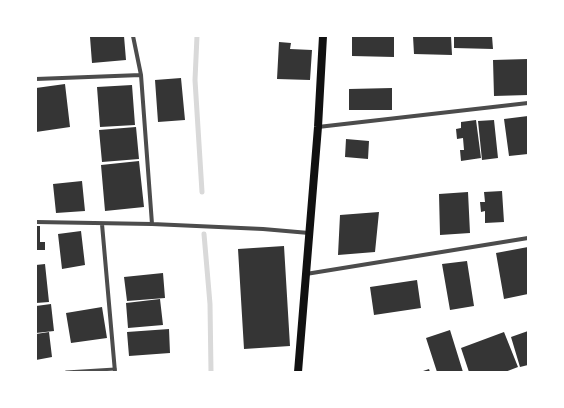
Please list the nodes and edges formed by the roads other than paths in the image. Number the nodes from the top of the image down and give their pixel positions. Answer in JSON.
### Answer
{"nodes":[{"id":1,"x":133,"y":36,"type":"edge"},
{"id":2,"x":323,"y":36,"type":"edge"},
{"id":3,"x":141,"y":75,"type":"junction"},
{"id":4,"x":36,"y":79,"type":"edge"},
{"id":5,"x":528,"y":103,"type":"edge"},
{"id":6,"x":318,"y":127,"type":"junction"},
{"id":7,"x":36,"y":222,"type":"edge"},
{"id":8,"x":102,"y":224,"type":"junction"},
{"id":9,"x":152,"y":224,"type":"junction"},
{"id":10,"x":309,"y":233,"type":"junction"},
{"id":11,"x":528,"y":238,"type":"edge"},
{"id":12,"x":306,"y":274,"type":"junction"},
{"id":13,"x":115,"y":371,"type":"edge"},
{"id":14,"x":66,"y":372,"type":"edge"},
{"id":15,"x":298,"y":372,"type":"edge"}],
"edges":[{"from":1,"to":3,"type":"street"},
{"from":2,"to":6,"type":"main road"},
{"from":3,"to":4,"type":"street"},
{"from":3,"to":9,"type":"street"},
{"from":5,"to":6,"type":"street"},
{"from":6,"to":10,"type":"main road"},
{"from":7,"to":8,"type":"street"},
{"from":8,"to":9,"type":"street"},
{"from":8,"to":13,"type":"street"},
{"from":9,"to":10,"type":"street"},
{"from":10,"to":12,"type":"main road"},
{"from":11,"to":12,"type":"street"},
{"from":12,"to":15,"type":"main road"},
{"from":13,"to":14,"type":"lane"}]}
